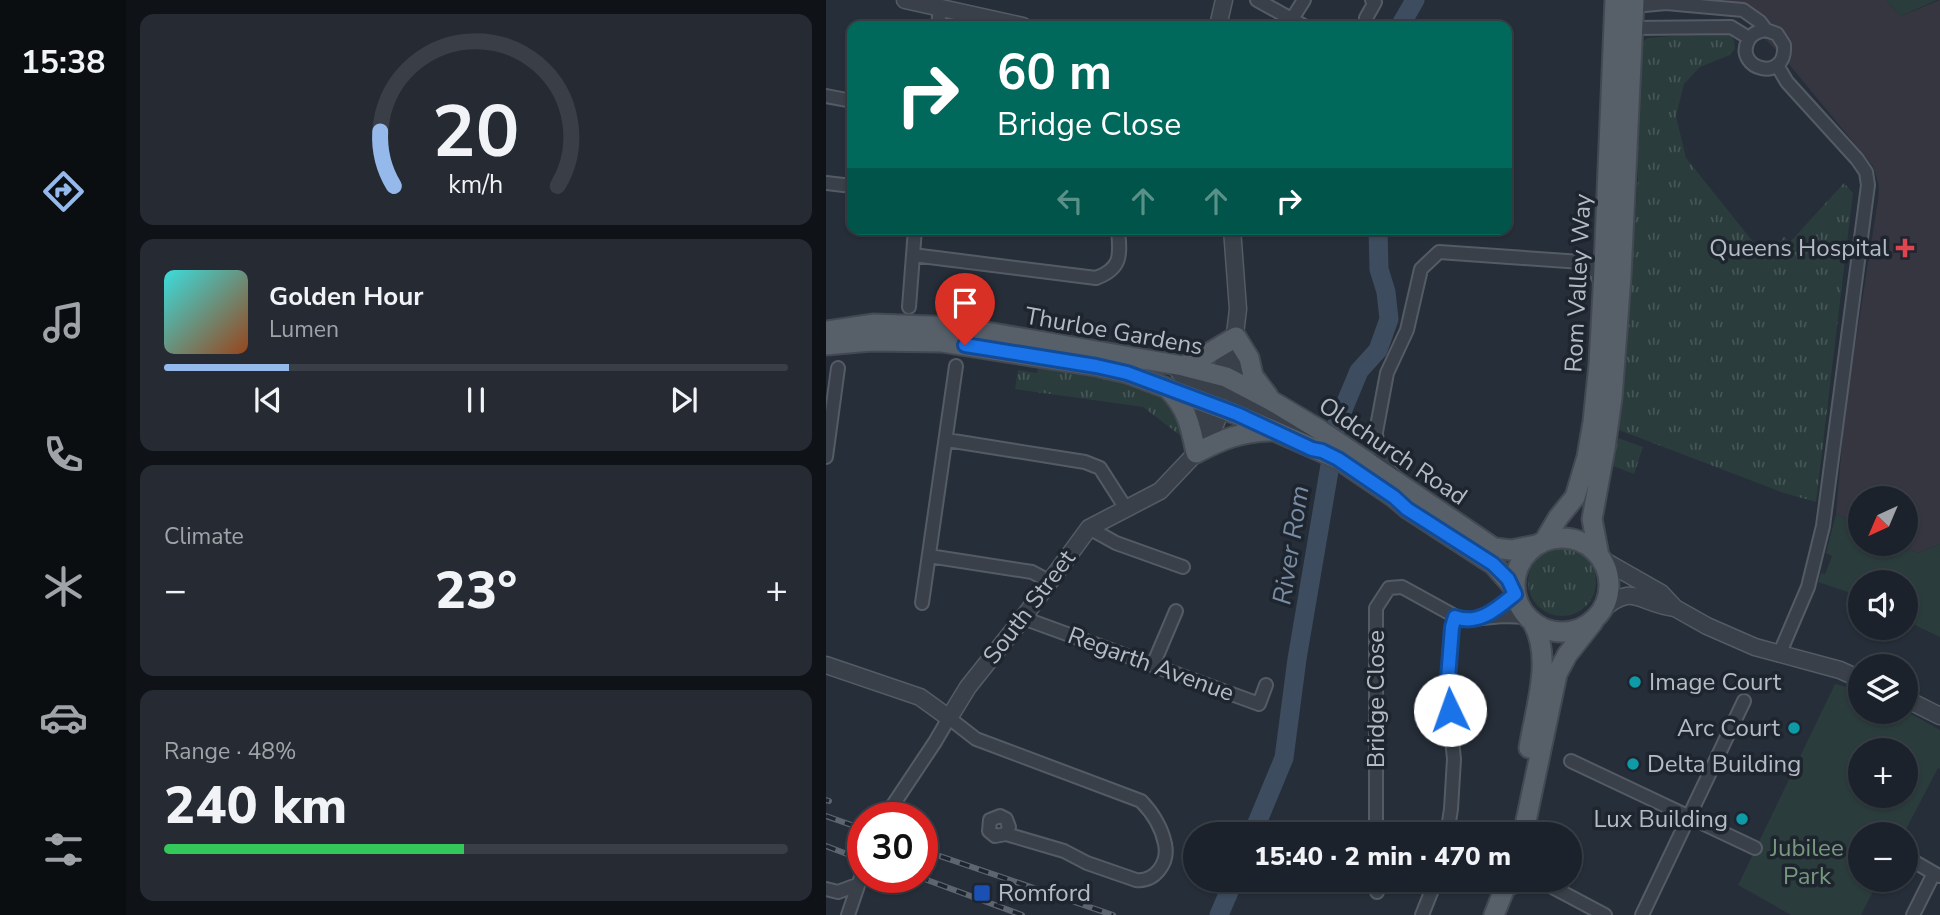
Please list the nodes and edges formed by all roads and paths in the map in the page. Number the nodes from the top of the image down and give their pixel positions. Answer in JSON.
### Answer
{"nodes":[{"id":1,"x":905,"y":0,"type":"edge"},
{"id":2,"x":1224,"y":0,"type":"edge"},
{"id":3,"x":1257,"y":0,"type":"edge"},
{"id":4,"x":1304,"y":0,"type":"edge"},
{"id":5,"x":1372,"y":0,"type":"edge"},
{"id":6,"x":1624,"y":6,"type":"edge"},
{"id":7,"x":940,"y":8,"type":"junction"},
{"id":8,"x":1366,"y":18,"type":"dead end"},
{"id":9,"x":939,"y":21,"type":"edge"},
{"id":10,"x":1000,"y":21,"type":"edge"},
{"id":11,"x":1219,"y":21,"type":"edge"},
{"id":12,"x":1294,"y":21,"type":"edge"},
{"id":13,"x":1299,"y":21,"type":"edge"},
{"id":14,"x":1633,"y":28,"type":"junction"},
{"id":15,"x":1766,"y":30,"type":"junction"},
{"id":16,"x":1749,"y":38,"type":"junction"},
{"id":17,"x":1777,"y":65,"type":"junction"},
{"id":18,"x":826,"y":96,"type":"edge"},
{"id":19,"x":847,"y":100,"type":"edge"},
{"id":20,"x":826,"y":183,"type":"edge"},
{"id":21,"x":847,"y":185,"type":"edge"},
{"id":22,"x":915,"y":235,"type":"edge"},
{"id":23,"x":1119,"y":235,"type":"edge"},
{"id":24,"x":1232,"y":235,"type":"edge"},
{"id":25,"x":913,"y":255,"type":"junction"},
{"id":26,"x":1603,"y":291,"type":"junction"},
{"id":27,"x":909,"y":307,"type":"dead end"},
{"id":28,"x":826,"y":331,"type":"edge"},
{"id":29,"x":1235,"y":344,"type":"junction"},
{"id":30,"x":826,"y":345,"type":"edge"},
{"id":31,"x":956,"y":366,"type":"dead end"},
{"id":32,"x":1179,"y":366,"type":"junction"},
{"id":33,"x":838,"y":368,"type":"dead end"},
{"id":34,"x":1226,"y":377,"type":"junction"},
{"id":35,"x":1167,"y":387,"type":"junction"},
{"id":36,"x":1270,"y":400,"type":"junction"},
{"id":37,"x":1214,"y":405,"type":"junction"},
{"id":38,"x":1275,"y":431,"type":"junction"},
{"id":39,"x":947,"y":440,"type":"junction"},
{"id":40,"x":1333,"y":448,"type":"junction"},
{"id":41,"x":1196,"y":453,"type":"junction"},
{"id":42,"x":826,"y":457,"type":"edge"},
{"id":43,"x":1400,"y":485,"type":"junction"},
{"id":44,"x":1125,"y":507,"type":"junction"},
{"id":45,"x":1089,"y":528,"type":"junction"},
{"id":46,"x":1540,"y":542,"type":"junction"},
{"id":47,"x":929,"y":556,"type":"junction"},
{"id":48,"x":1601,"y":558,"type":"junction"},
{"id":49,"x":1183,"y":567,"type":"dead end"},
{"id":50,"x":1049,"y":581,"type":"junction"},
{"id":51,"x":1515,"y":591,"type":"junction"},
{"id":52,"x":922,"y":603,"type":"dead end"},
{"id":53,"x":1675,"y":608,"type":"junction"},
{"id":54,"x":1176,"y":611,"type":"dead end"},
{"id":55,"x":1598,"y":615,"type":"junction"},
{"id":56,"x":1455,"y":617,"type":"junction"},
{"id":57,"x":1485,"y":617,"type":"junction"},
{"id":58,"x":1023,"y":618,"type":"junction"},
{"id":59,"x":1531,"y":620,"type":"junction"},
{"id":60,"x":1779,"y":655,"type":"junction"},
{"id":61,"x":826,"y":665,"type":"edge"},
{"id":62,"x":1153,"y":665,"type":"junction"},
{"id":63,"x":1848,"y":674,"type":"edge"},
{"id":64,"x":1266,"y":685,"type":"dead end"},
{"id":65,"x":1744,"y":701,"type":"dead end"},
{"id":66,"x":1918,"y":705,"type":"edge"},
{"id":67,"x":1940,"y":716,"type":"edge"},
{"id":68,"x":949,"y":718,"type":"junction"},
{"id":69,"x":1571,"y":761,"type":"dead end"},
{"id":70,"x":895,"y":802,"type":"edge"},
{"id":71,"x":1688,"y":816,"type":"junction"},
{"id":72,"x":1376,"y":822,"type":"edge"},
{"id":73,"x":1449,"y":822,"type":"edge"},
{"id":74,"x":1514,"y":822,"type":"edge"},
{"id":75,"x":1526,"y":822,"type":"edge"},
{"id":76,"x":1006,"y":834,"type":"dead end"},
{"id":77,"x":1755,"y":848,"type":"dead end"},
{"id":78,"x":1918,"y":864,"type":"edge"},
{"id":79,"x":1937,"y":875,"type":"edge"},
{"id":80,"x":826,"y":889,"type":"edge"},
{"id":81,"x":847,"y":889,"type":"edge"},
{"id":82,"x":1431,"y":892,"type":"edge"},
{"id":83,"x":1498,"y":892,"type":"edge"},
{"id":84,"x":1500,"y":892,"type":"edge"},
{"id":85,"x":1562,"y":892,"type":"edge"},
{"id":86,"x":855,"y":893,"type":"edge"},
{"id":87,"x":848,"y":915,"type":"edge"},
{"id":88,"x":1422,"y":915,"type":"edge"},
{"id":89,"x":1484,"y":915,"type":"edge"},
{"id":90,"x":1494,"y":915,"type":"edge"},
{"id":91,"x":1605,"y":915,"type":"edge"},
{"id":92,"x":1642,"y":915,"type":"edge"},
{"id":93,"x":1913,"y":915,"type":"edge"}],
"edges":[{"from":1,"to":7,"type":"street"},
{"from":2,"to":11,"type":"street"},
{"from":3,"to":12,"type":"street"},
{"from":4,"to":13,"type":"street"},
{"from":5,"to":8,"type":"street"},
{"from":6,"to":14,"type":"main road","name":"Rom Valley Way"},
{"from":6,"to":15,"type":"street"},
{"from":6,"to":26,"type":"main road","name":"Rom Valley Way"},
{"from":7,"to":9,"type":"street"},
{"from":7,"to":10,"type":"street"},
{"from":14,"to":16,"type":"street"},
{"from":14,"to":48,"type":"main road","name":"Rom Valley Way"},
{"from":15,"to":16,"type":"street"},
{"from":15,"to":17,"type":"street"},
{"from":16,"to":17,"type":"street"},
{"from":17,"to":60,"type":"street"},
{"from":18,"to":19,"type":"street"},
{"from":20,"to":21,"type":"street"},
{"from":22,"to":25,"type":"street"},
{"from":23,"to":25,"type":"street"},
{"from":24,"to":29,"type":"street","name":"South Street"},
{"from":25,"to":27,"type":"street"},
{"from":26,"to":43,"type":"street"},
{"from":26,"to":46,"type":"main road","name":"Rom Valley Way"},
{"from":28,"to":32,"type":"main road","name":"Thurloe Gardens"},
{"from":29,"to":32,"type":"main road"},
{"from":29,"to":34,"type":"street","name":"South Street"},
{"from":29,"to":36,"type":"main road"},
{"from":30,"to":35,"type":"main road","name":"Thurloe Gardens"},
{"from":31,"to":39,"type":"street"},
{"from":32,"to":34,"type":"main road","name":"Thurloe Gardens"},
{"from":32,"to":37,"type":"street"},
{"from":33,"to":42,"type":"street"},
{"from":34,"to":36,"type":"main road","name":"Oldchurch Road"},
{"from":34,"to":37,"type":"street","name":"South Street"},
{"from":34,"to":40,"type":"street"},
{"from":35,"to":37,"type":"main road","name":"Thurloe Gardens"},
{"from":35,"to":41,"type":"main road"},
{"from":36,"to":40,"type":"main road","name":"Oldchurch Road"},
{"from":37,"to":38,"type":"main road","name":"Oldchurch Road"},
{"from":37,"to":41,"type":"street","name":"South Street"},
{"from":38,"to":40,"type":"main road","name":"Oldchurch Road"},
{"from":38,"to":41,"type":"main road"},
{"from":39,"to":44,"type":"street"},
{"from":39,"to":47,"type":"street"},
{"from":40,"to":43,"type":"main road","name":"Oldchurch Road"},
{"from":40,"to":51,"type":"main road","name":"Oldchurch Road"},
{"from":41,"to":44,"type":"street","name":"South Street"},
{"from":43,"to":46,"type":"main road","name":"Oldchurch Road"},
{"from":44,"to":45,"type":"street","name":"South Street"},
{"from":45,"to":49,"type":"street"},
{"from":45,"to":50,"type":"street","name":"South Street"},
{"from":46,"to":48,"type":"main road"},
{"from":46,"to":51,"type":"main road"},
{"from":47,"to":50,"type":"street"},
{"from":47,"to":52,"type":"street"},
{"from":48,"to":53,"type":"street"},
{"from":48,"to":55,"type":"main road"},
{"from":50,"to":58,"type":"street","name":"South Street"},
{"from":51,"to":57,"type":"street"},
{"from":51,"to":59,"type":"main road"},
{"from":53,"to":55,"type":"street"},
{"from":53,"to":60,"type":"street"},
{"from":54,"to":62,"type":"street"},
{"from":55,"to":59,"type":"main road"},
{"from":55,"to":75,"type":"main road"},
{"from":56,"to":57,"type":"street","name":"Bridge Close"},
{"from":56,"to":72,"type":"street","name":"Bridge Close"},
{"from":56,"to":73,"type":"street"},
{"from":57,"to":59,"type":"street","name":"Bridge Close"},
{"from":58,"to":62,"type":"street","name":"Regarth Avenue"},
{"from":58,"to":68,"type":"street","name":"South Street"},
{"from":59,"to":74,"type":"main road"},
{"from":60,"to":63,"type":"street"},
{"from":61,"to":68,"type":"street"},
{"from":62,"to":64,"type":"street","name":"Regarth Avenue"},
{"from":65,"to":71,"type":"street"},
{"from":66,"to":67,"type":"street"},
{"from":68,"to":70,"type":"street","name":"South Street"},
{"from":68,"to":76,"type":"street"},
{"from":69,"to":71,"type":"street"},
{"from":71,"to":77,"type":"street"},
{"from":71,"to":92,"type":"street"},
{"from":78,"to":79,"type":"street"},
{"from":79,"to":93,"type":"street"},
{"from":80,"to":81,"type":"street"},
{"from":82,"to":88,"type":"street"},
{"from":83,"to":89,"type":"main road"},
{"from":84,"to":90,"type":"main road"},
{"from":85,"to":91,"type":"street"},
{"from":86,"to":87,"type":"street"}]}
